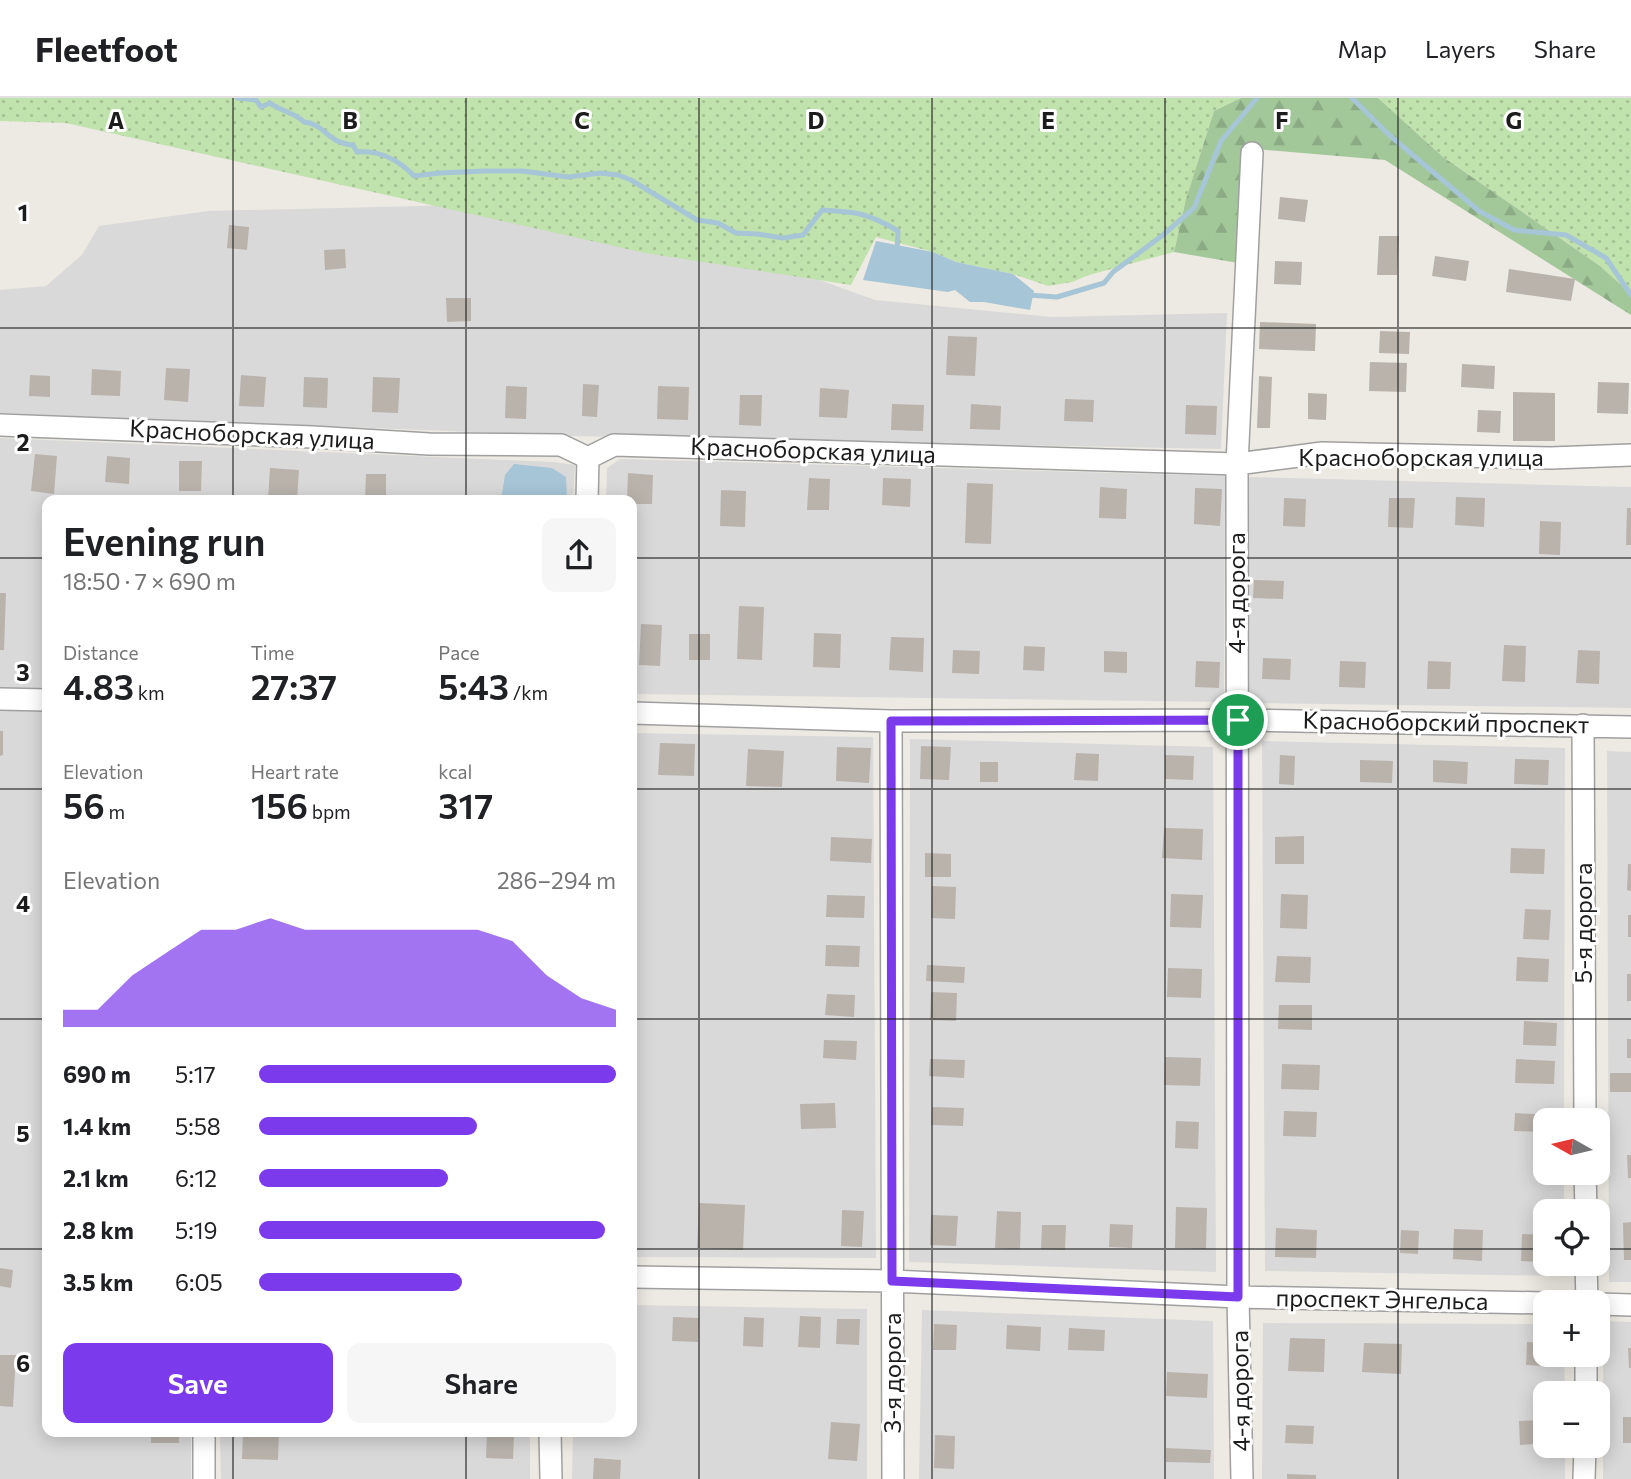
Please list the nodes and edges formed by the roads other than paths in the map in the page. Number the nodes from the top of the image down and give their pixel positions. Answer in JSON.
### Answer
{"nodes":[{"id":1,"x":1252,"y":153,"type":"dead end"},
{"id":2,"x":0,"y":425,"type":"edge"},
{"id":3,"x":1631,"y":455,"type":"edge"},
{"id":4,"x":588,"y":458,"type":"junction"},
{"id":5,"x":1237,"y":464,"type":"junction"},
{"id":6,"x":587,"y":495,"type":"edge"},
{"id":7,"x":0,"y":699,"type":"edge"},
{"id":8,"x":42,"y":700,"type":"edge"},
{"id":9,"x":637,"y":713,"type":"edge"},
{"id":10,"x":1238,"y":720,"type":"junction"},
{"id":11,"x":891,"y":721,"type":"junction"},
{"id":12,"x":1583,"y":726,"type":"junction"},
{"id":13,"x":1631,"y":727,"type":"edge"},
{"id":14,"x":1585,"y":1108,"type":"edge"},
{"id":15,"x":637,"y":1277,"type":"edge"},
{"id":16,"x":892,"y":1281,"type":"junction"},
{"id":17,"x":1238,"y":1297,"type":"junction"},
{"id":18,"x":1533,"y":1303,"type":"edge"},
{"id":19,"x":1610,"y":1304,"type":"edge"},
{"id":20,"x":1631,"y":1305,"type":"edge"},
{"id":21,"x":204,"y":1437,"type":"edge"},
{"id":22,"x":550,"y":1437,"type":"edge"},
{"id":23,"x":1585,"y":1458,"type":"edge"},
{"id":24,"x":204,"y":1479,"type":"edge"},
{"id":25,"x":551,"y":1479,"type":"edge"},
{"id":26,"x":893,"y":1479,"type":"edge"},
{"id":27,"x":1242,"y":1479,"type":"edge"},
{"id":28,"x":1584,"y":1479,"type":"edge"}],
"edges":[{"from":1,"to":5,"type":"street","name":"4-я дорога"},
{"from":2,"to":4,"type":"street","name":"Красноборская улица"},
{"from":3,"to":5,"type":"street","name":"Красноборская улица"},
{"from":4,"to":5,"type":"street","name":"Красноборская улица"},
{"from":4,"to":6,"type":"street"},
{"from":5,"to":10,"type":"street","name":"4-я дорога"},
{"from":7,"to":8,"type":"street"},
{"from":9,"to":11,"type":"street","name":"Красноборский проспект"},
{"from":10,"to":11,"type":"street","name":"Красноборский проспект"},
{"from":10,"to":12,"type":"street","name":"Красноборский проспект"},
{"from":10,"to":17,"type":"street","name":"4-я дорога"},
{"from":11,"to":16,"type":"street","name":"3-я дорога"},
{"from":12,"to":13,"type":"street","name":"Красноборский проспект"},
{"from":12,"to":14,"type":"street","name":"5-я дорога"},
{"from":15,"to":16,"type":"street","name":"проспект Энгельса"},
{"from":16,"to":17,"type":"street","name":"проспект Энгельса"},
{"from":16,"to":26,"type":"street","name":"3-я дорога"},
{"from":17,"to":18,"type":"street","name":"проспект Энгельса"},
{"from":17,"to":27,"type":"street","name":"4-я дорога"},
{"from":19,"to":20,"type":"street"},
{"from":21,"to":24,"type":"street"},
{"from":22,"to":25,"type":"street"},
{"from":23,"to":28,"type":"street"}]}
